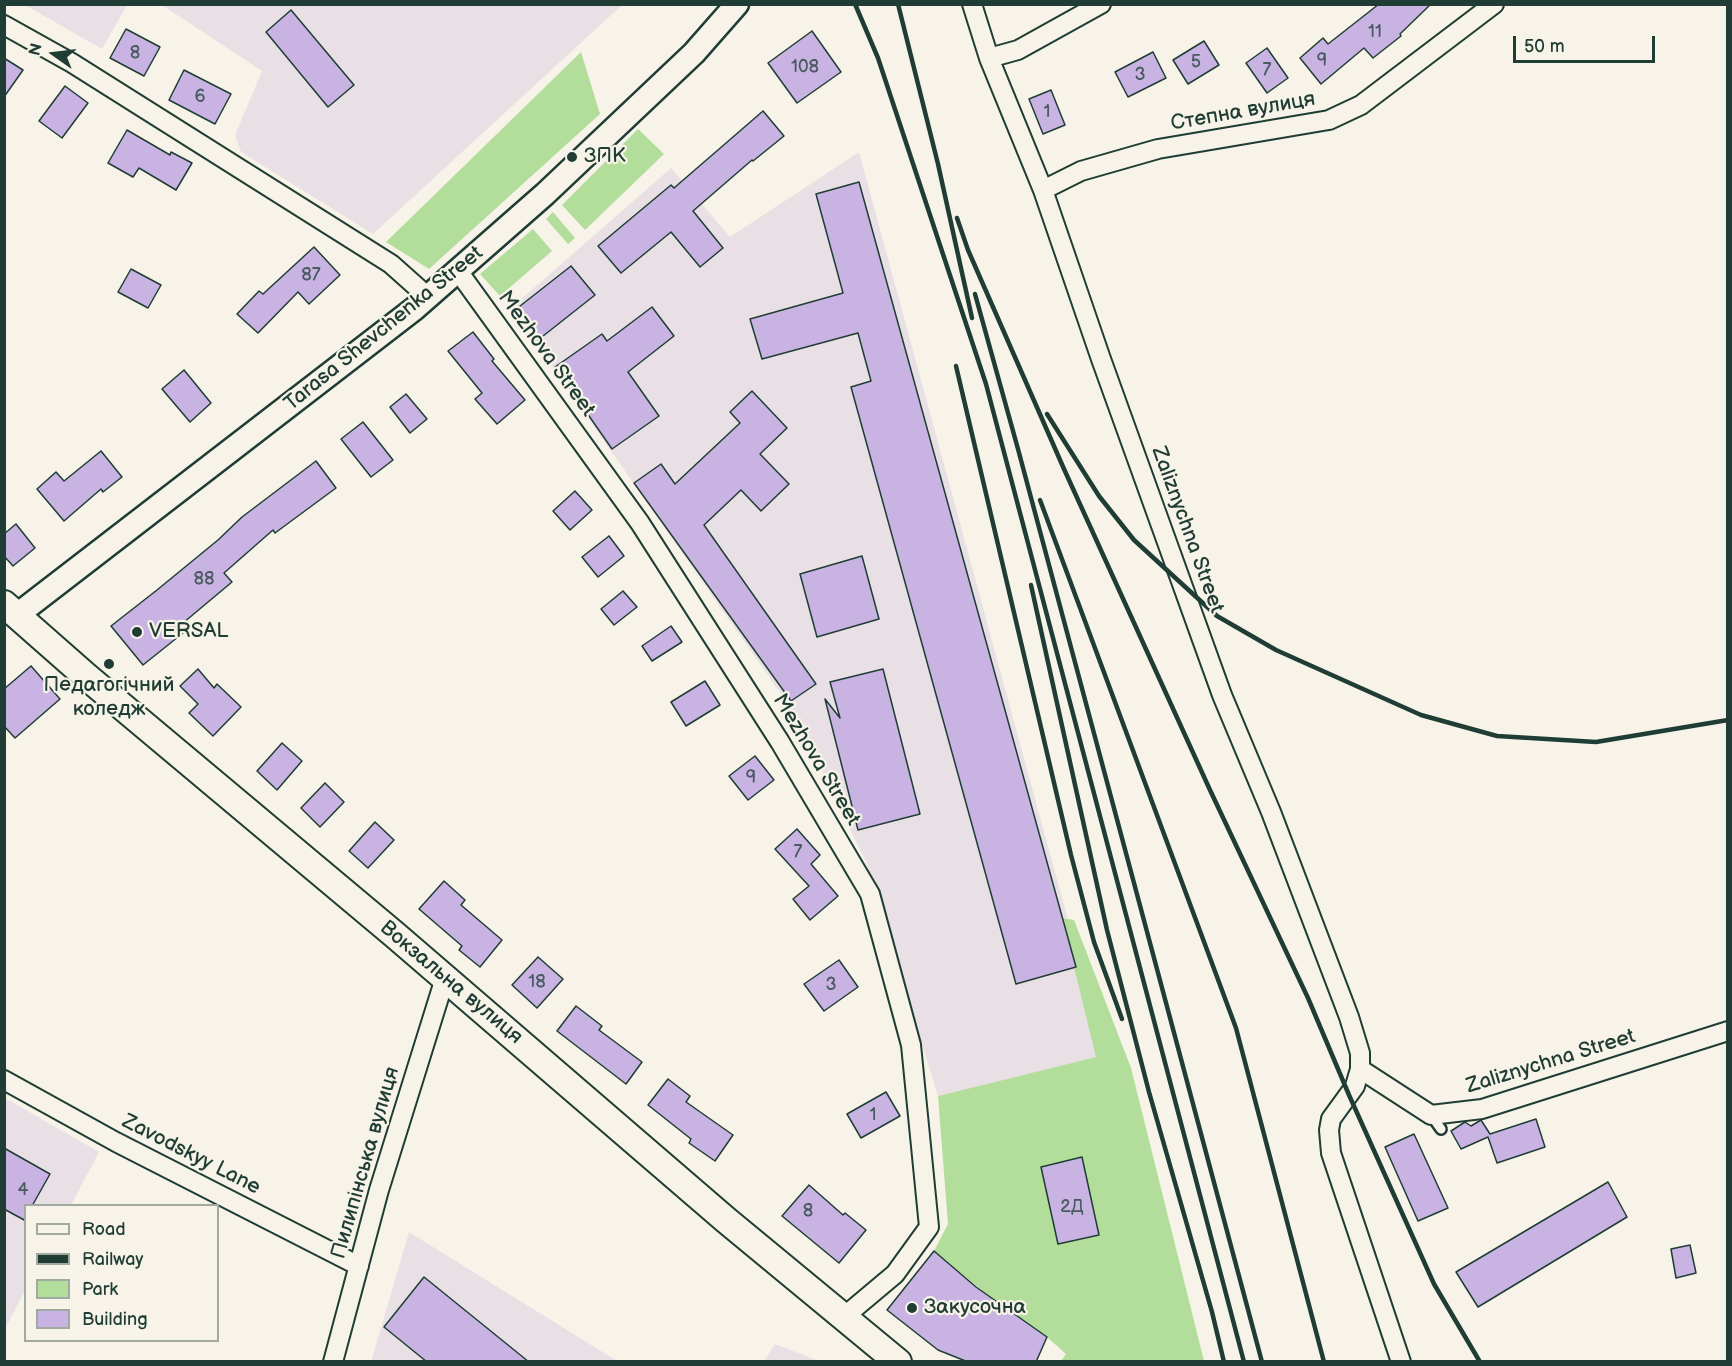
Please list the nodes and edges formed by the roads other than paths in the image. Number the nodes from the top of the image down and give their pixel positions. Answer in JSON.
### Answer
{"nodes":[{"id":1,"x":737,"y":4,"type":"edge"},
{"id":2,"x":972,"y":4,"type":"edge"},
{"id":3,"x":1101,"y":4,"type":"edge"},
{"id":4,"x":1494,"y":4,"type":"edge"},
{"id":5,"x":4,"y":25,"type":"edge"},
{"id":6,"x":989,"y":58,"type":"junction"},
{"id":7,"x":1043,"y":190,"type":"junction"},
{"id":8,"x":458,"y":271,"type":"junction"},
{"id":9,"x":428,"y":297,"type":"junction"},
{"id":10,"x":9,"y":614,"type":"edge"},
{"id":11,"x":445,"y":978,"type":"junction"},
{"id":12,"x":1728,"y":1031,"type":"edge"},
{"id":13,"x":1360,"y":1070,"type":"junction"},
{"id":14,"x":4,"y":1080,"type":"edge"},
{"id":15,"x":359,"y":1266,"type":"junction"},
{"id":16,"x":844,"y":1316,"type":"junction"},
{"id":17,"x":333,"y":1362,"type":"edge"},
{"id":18,"x":898,"y":1362,"type":"edge"},
{"id":19,"x":1401,"y":1362,"type":"edge"}],
"edges":[{"from":1,"to":8,"type":"street","name":"Tarasa Shevchenka Street"},
{"from":2,"to":6,"type":"street","name":"Zaliznychna Street"},
{"from":3,"to":6,"type":"street"},
{"from":4,"to":7,"type":"street","name":"Степна вулиця"},
{"from":5,"to":9,"type":"street"},
{"from":6,"to":7,"type":"street","name":"Zaliznychna Street"},
{"from":7,"to":13,"type":"street","name":"Zaliznychna Street"},
{"from":8,"to":9,"type":"street","name":"Tarasa Shevchenka Street"},
{"from":8,"to":16,"type":"street","name":"Mezhova Street"},
{"from":9,"to":10,"type":"street","name":"Tarasa Shevchenka Street"},
{"from":10,"to":11,"type":"main road","name":"Вокзальна вулиця"},
{"from":11,"to":15,"type":"street","name":"Пилипінська вулиця"},
{"from":11,"to":16,"type":"main road","name":"Вокзальна вулиця"},
{"from":12,"to":13,"type":"street","name":"Zaliznychna Street"},
{"from":13,"to":19,"type":"street"},
{"from":14,"to":15,"type":"street","name":"Zavodskyy Lane"},
{"from":15,"to":17,"type":"street","name":"Пилипінська вулиця"},
{"from":16,"to":18,"type":"main road","name":"Вокзальна вулиця"}]}
